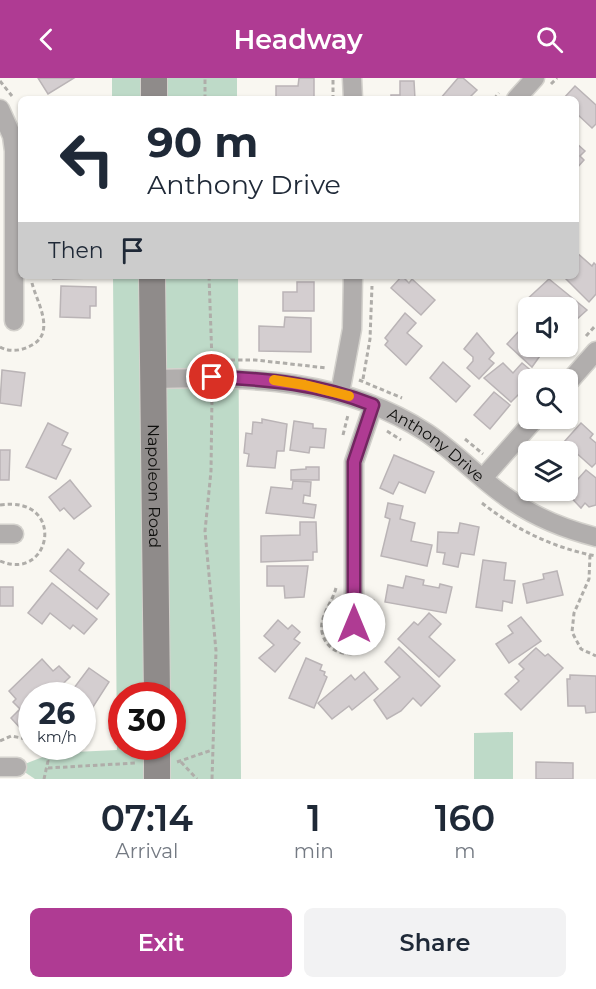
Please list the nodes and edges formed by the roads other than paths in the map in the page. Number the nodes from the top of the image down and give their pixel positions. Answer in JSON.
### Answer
{"nodes":[{"id":1,"x":154,"y":78,"type":"edge"},
{"id":2,"x":352,"y":78,"type":"edge"},
{"id":3,"x":535,"y":78,"type":"edge"},
{"id":4,"x":154,"y":96,"type":"edge"},
{"id":5,"x":353,"y":96,"type":"edge"},
{"id":6,"x":519,"y":96,"type":"edge"},
{"id":7,"x":0,"y":109,"type":"edge"},
{"id":8,"x":152,"y":279,"type":"edge"},
{"id":9,"x":353,"y":279,"type":"edge"},
{"id":10,"x":14,"y":321,"type":"dead end"},
{"id":11,"x":596,"y":351,"type":"edge"},
{"id":12,"x":578,"y":371,"type":"edge"},
{"id":13,"x":155,"y":379,"type":"junction"},
{"id":14,"x":340,"y":393,"type":"junction"},
{"id":15,"x":373,"y":405,"type":"junction"},
{"id":16,"x":526,"y":429,"type":"edge"},
{"id":17,"x":483,"y":478,"type":"junction"},
{"id":18,"x":596,"y":537,"type":"edge"},
{"id":19,"x":354,"y":624,"type":"dead end"},
{"id":20,"x":157,"y":682,"type":"edge"}],
"edges":[{"from":1,"to":4,"type":"main road"},
{"from":2,"to":5,"type":"street"},
{"from":3,"to":6,"type":"street"},
{"from":7,"to":10,"type":"street"},
{"from":8,"to":13,"type":"main road","name":"Napoleon Road"},
{"from":9,"to":14,"type":"street"},
{"from":11,"to":12,"type":"street"},
{"from":13,"to":14,"type":"street","name":"Anthony Drive"},
{"from":13,"to":20,"type":"main road","name":"Napoleon Road"},
{"from":14,"to":15,"type":"street","name":"Anthony Drive"},
{"from":15,"to":17,"type":"street","name":"Anthony Drive"},
{"from":15,"to":19,"type":"street"},
{"from":16,"to":17,"type":"street"},
{"from":17,"to":18,"type":"street","name":"Anthony Drive"}]}
